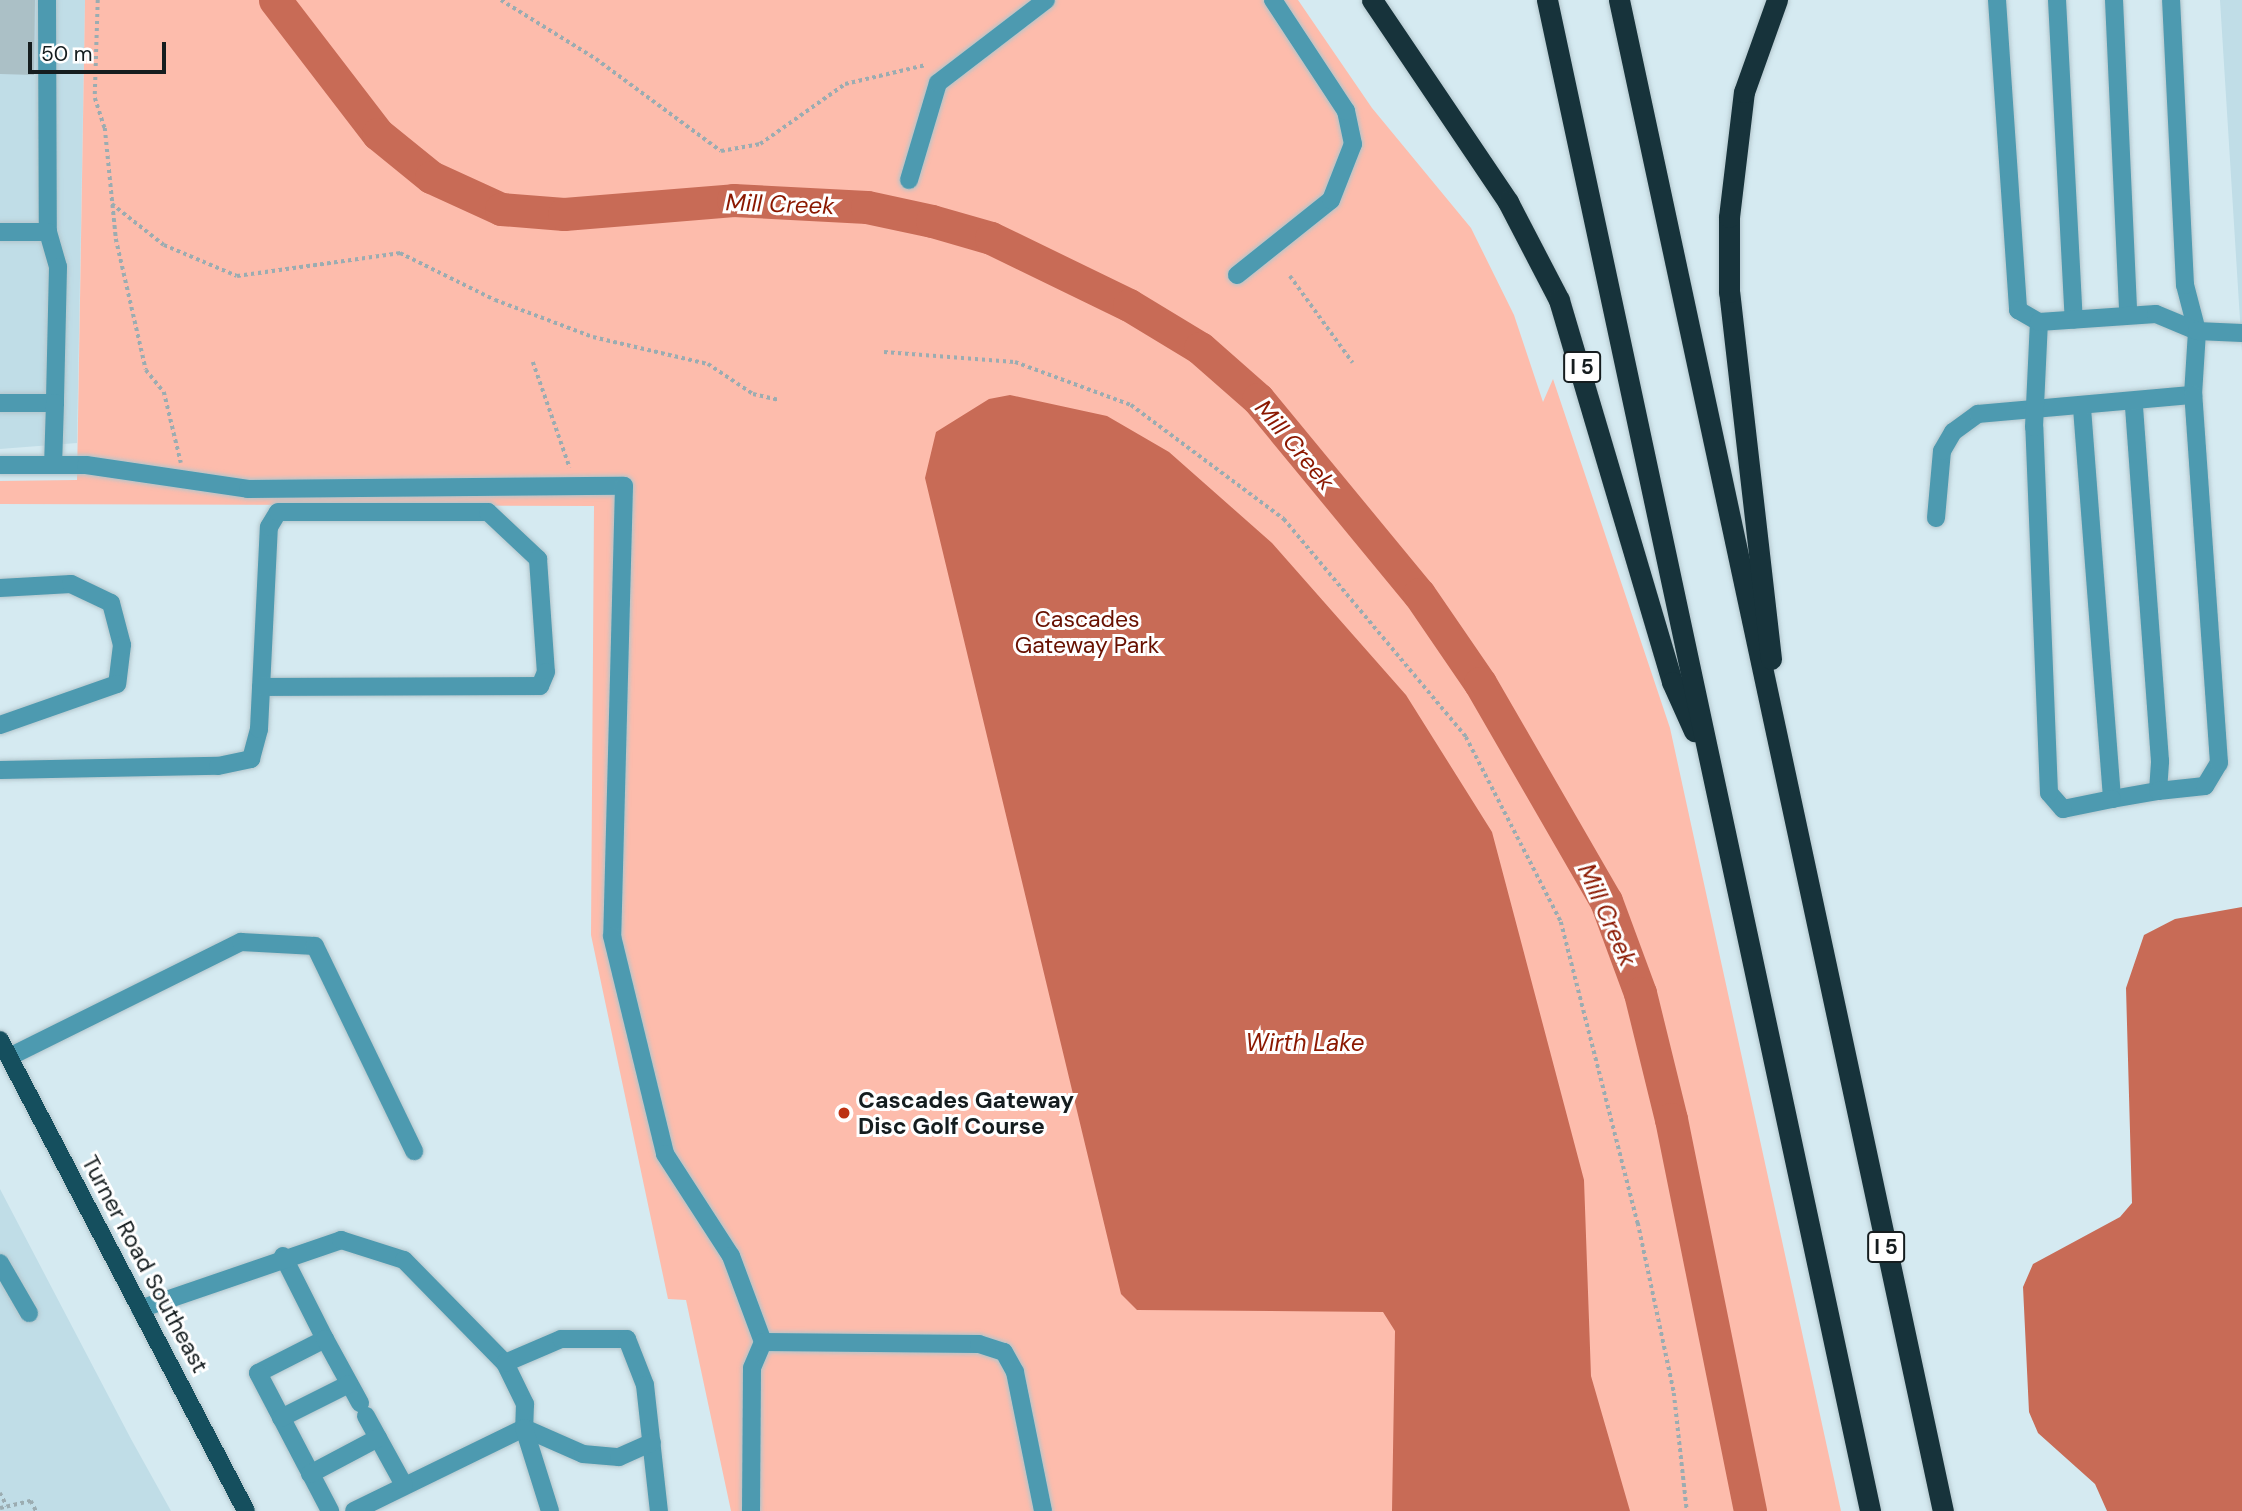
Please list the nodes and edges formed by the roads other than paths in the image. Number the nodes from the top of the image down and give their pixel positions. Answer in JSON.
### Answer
{"nodes":[{"id":1,"x":47,"y":0,"type":"edge"},
{"id":2,"x":1046,"y":0,"type":"edge"},
{"id":3,"x":1273,"y":0,"type":"edge"},
{"id":4,"x":1372,"y":0,"type":"edge"},
{"id":5,"x":1547,"y":0,"type":"edge"},
{"id":6,"x":1619,"y":0,"type":"edge"},
{"id":7,"x":1777,"y":0,"type":"edge"},
{"id":8,"x":1997,"y":0,"type":"edge"},
{"id":9,"x":2057,"y":0,"type":"edge"},
{"id":10,"x":2114,"y":0,"type":"edge"},
{"id":11,"x":2171,"y":0,"type":"edge"},
{"id":12,"x":909,"y":180,"type":"dead end"},
{"id":13,"x":0,"y":232,"type":"edge"},
{"id":14,"x":48,"y":232,"type":"junction"},
{"id":15,"x":1237,"y":275,"type":"dead end"},
{"id":16,"x":2128,"y":313,"type":"junction"},
{"id":17,"x":2074,"y":320,"type":"junction"},
{"id":18,"x":2039,"y":322,"type":"junction"},
{"id":19,"x":2197,"y":331,"type":"junction"},
{"id":20,"x":2242,"y":333,"type":"edge"},
{"id":21,"x":2193,"y":395,"type":"junction"},
{"id":22,"x":0,"y":403,"type":"edge"},
{"id":23,"x":55,"y":403,"type":"junction"},
{"id":24,"x":2134,"y":403,"type":"junction"},
{"id":25,"x":2038,"y":407,"type":"junction"},
{"id":26,"x":2082,"y":408,"type":"junction"},
{"id":27,"x":53,"y":465,"type":"junction"},
{"id":28,"x":0,"y":466,"type":"edge"},
{"id":29,"x":1936,"y":518,"type":"dead end"},
{"id":30,"x":0,"y":588,"type":"edge"},
{"id":31,"x":261,"y":687,"type":"junction"},
{"id":32,"x":0,"y":725,"type":"edge"},
{"id":33,"x":1776,"y":735,"type":"junction"},
{"id":34,"x":0,"y":769,"type":"edge"},
{"id":35,"x":1712,"y":770,"type":"junction"},
{"id":36,"x":2158,"y":791,"type":"junction"},
{"id":37,"x":2112,"y":799,"type":"junction"},
{"id":38,"x":3,"y":1049,"type":"edge"},
{"id":39,"x":414,"y":1151,"type":"dead end"},
{"id":40,"x":284,"y":1256,"type":"junction"},
{"id":41,"x":0,"y":1263,"type":"edge"},
{"id":42,"x":140,"y":1309,"type":"junction"},
{"id":43,"x":29,"y":1313,"type":"dead end"},
{"id":44,"x":325,"y":1339,"type":"junction"},
{"id":45,"x":763,"y":1342,"type":"junction"},
{"id":46,"x":505,"y":1363,"type":"junction"},
{"id":47,"x":349,"y":1384,"type":"junction"},
{"id":48,"x":281,"y":1418,"type":"junction"},
{"id":49,"x":524,"y":1428,"type":"junction"},
{"id":50,"x":378,"y":1438,"type":"junction"},
{"id":51,"x":652,"y":1442,"type":"junction"},
{"id":52,"x":310,"y":1474,"type":"junction"},
{"id":53,"x":404,"y":1485,"type":"junction"},
{"id":54,"x":246,"y":1511,"type":"edge"},
{"id":55,"x":331,"y":1511,"type":"edge"},
{"id":56,"x":354,"y":1511,"type":"edge"},
{"id":57,"x":550,"y":1511,"type":"edge"},
{"id":58,"x":659,"y":1511,"type":"edge"},
{"id":59,"x":751,"y":1511,"type":"edge"},
{"id":60,"x":1044,"y":1511,"type":"edge"},
{"id":61,"x":1870,"y":1511,"type":"edge"},
{"id":62,"x":1943,"y":1511,"type":"edge"}],
"edges":[{"from":1,"to":14,"type":"street"},
{"from":2,"to":12,"type":"street"},
{"from":3,"to":15,"type":"street"},
{"from":4,"to":35,"type":"highway","number":"I 5"},
{"from":5,"to":35,"type":"highway","number":"I 5"},
{"from":6,"to":33,"type":"highway","number":"I 5"},
{"from":7,"to":33,"type":"highway"},
{"from":8,"to":18,"type":"street"},
{"from":9,"to":17,"type":"street"},
{"from":10,"to":16,"type":"street"},
{"from":11,"to":19,"type":"street"},
{"from":13,"to":14,"type":"street"},
{"from":14,"to":23,"type":"street"},
{"from":16,"to":17,"type":"street"},
{"from":16,"to":19,"type":"street"},
{"from":17,"to":18,"type":"street"},
{"from":18,"to":25,"type":"street"},
{"from":19,"to":20,"type":"street"},
{"from":19,"to":21,"type":"street"},
{"from":21,"to":24,"type":"street"},
{"from":21,"to":36,"type":"street"},
{"from":22,"to":23,"type":"street"},
{"from":23,"to":27,"type":"street"},
{"from":24,"to":26,"type":"street"},
{"from":24,"to":36,"type":"street"},
{"from":25,"to":26,"type":"street"},
{"from":25,"to":29,"type":"street"},
{"from":25,"to":37,"type":"street"},
{"from":26,"to":37,"type":"street"},
{"from":27,"to":28,"type":"street"},
{"from":27,"to":45,"type":"street"},
{"from":30,"to":32,"type":"street"},
{"from":31,"to":31,"type":"street"},
{"from":31,"to":34,"type":"street"},
{"from":33,"to":62,"type":"highway","number":"I 5"},
{"from":35,"to":61,"type":"highway","number":"I 5"},
{"from":36,"to":37,"type":"street"},
{"from":38,"to":39,"type":"street"},
{"from":38,"to":42,"type":"main road","name":"Turner Road Southeast"},
{"from":40,"to":42,"type":"street"},
{"from":40,"to":44,"type":"street"},
{"from":40,"to":46,"type":"street"},
{"from":41,"to":43,"type":"street"},
{"from":42,"to":54,"type":"main road","name":"Turner Road Southeast"},
{"from":44,"to":47,"type":"street"},
{"from":44,"to":48,"type":"street"},
{"from":45,"to":59,"type":"street"},
{"from":45,"to":60,"type":"street"},
{"from":46,"to":49,"type":"street"},
{"from":46,"to":51,"type":"street"},
{"from":47,"to":48,"type":"street"},
{"from":47,"to":50,"type":"street"},
{"from":48,"to":52,"type":"street"},
{"from":49,"to":51,"type":"street"},
{"from":49,"to":53,"type":"street"},
{"from":49,"to":57,"type":"street"},
{"from":50,"to":52,"type":"street"},
{"from":50,"to":53,"type":"street"},
{"from":51,"to":58,"type":"street"},
{"from":52,"to":55,"type":"street"},
{"from":53,"to":56,"type":"street"}]}
